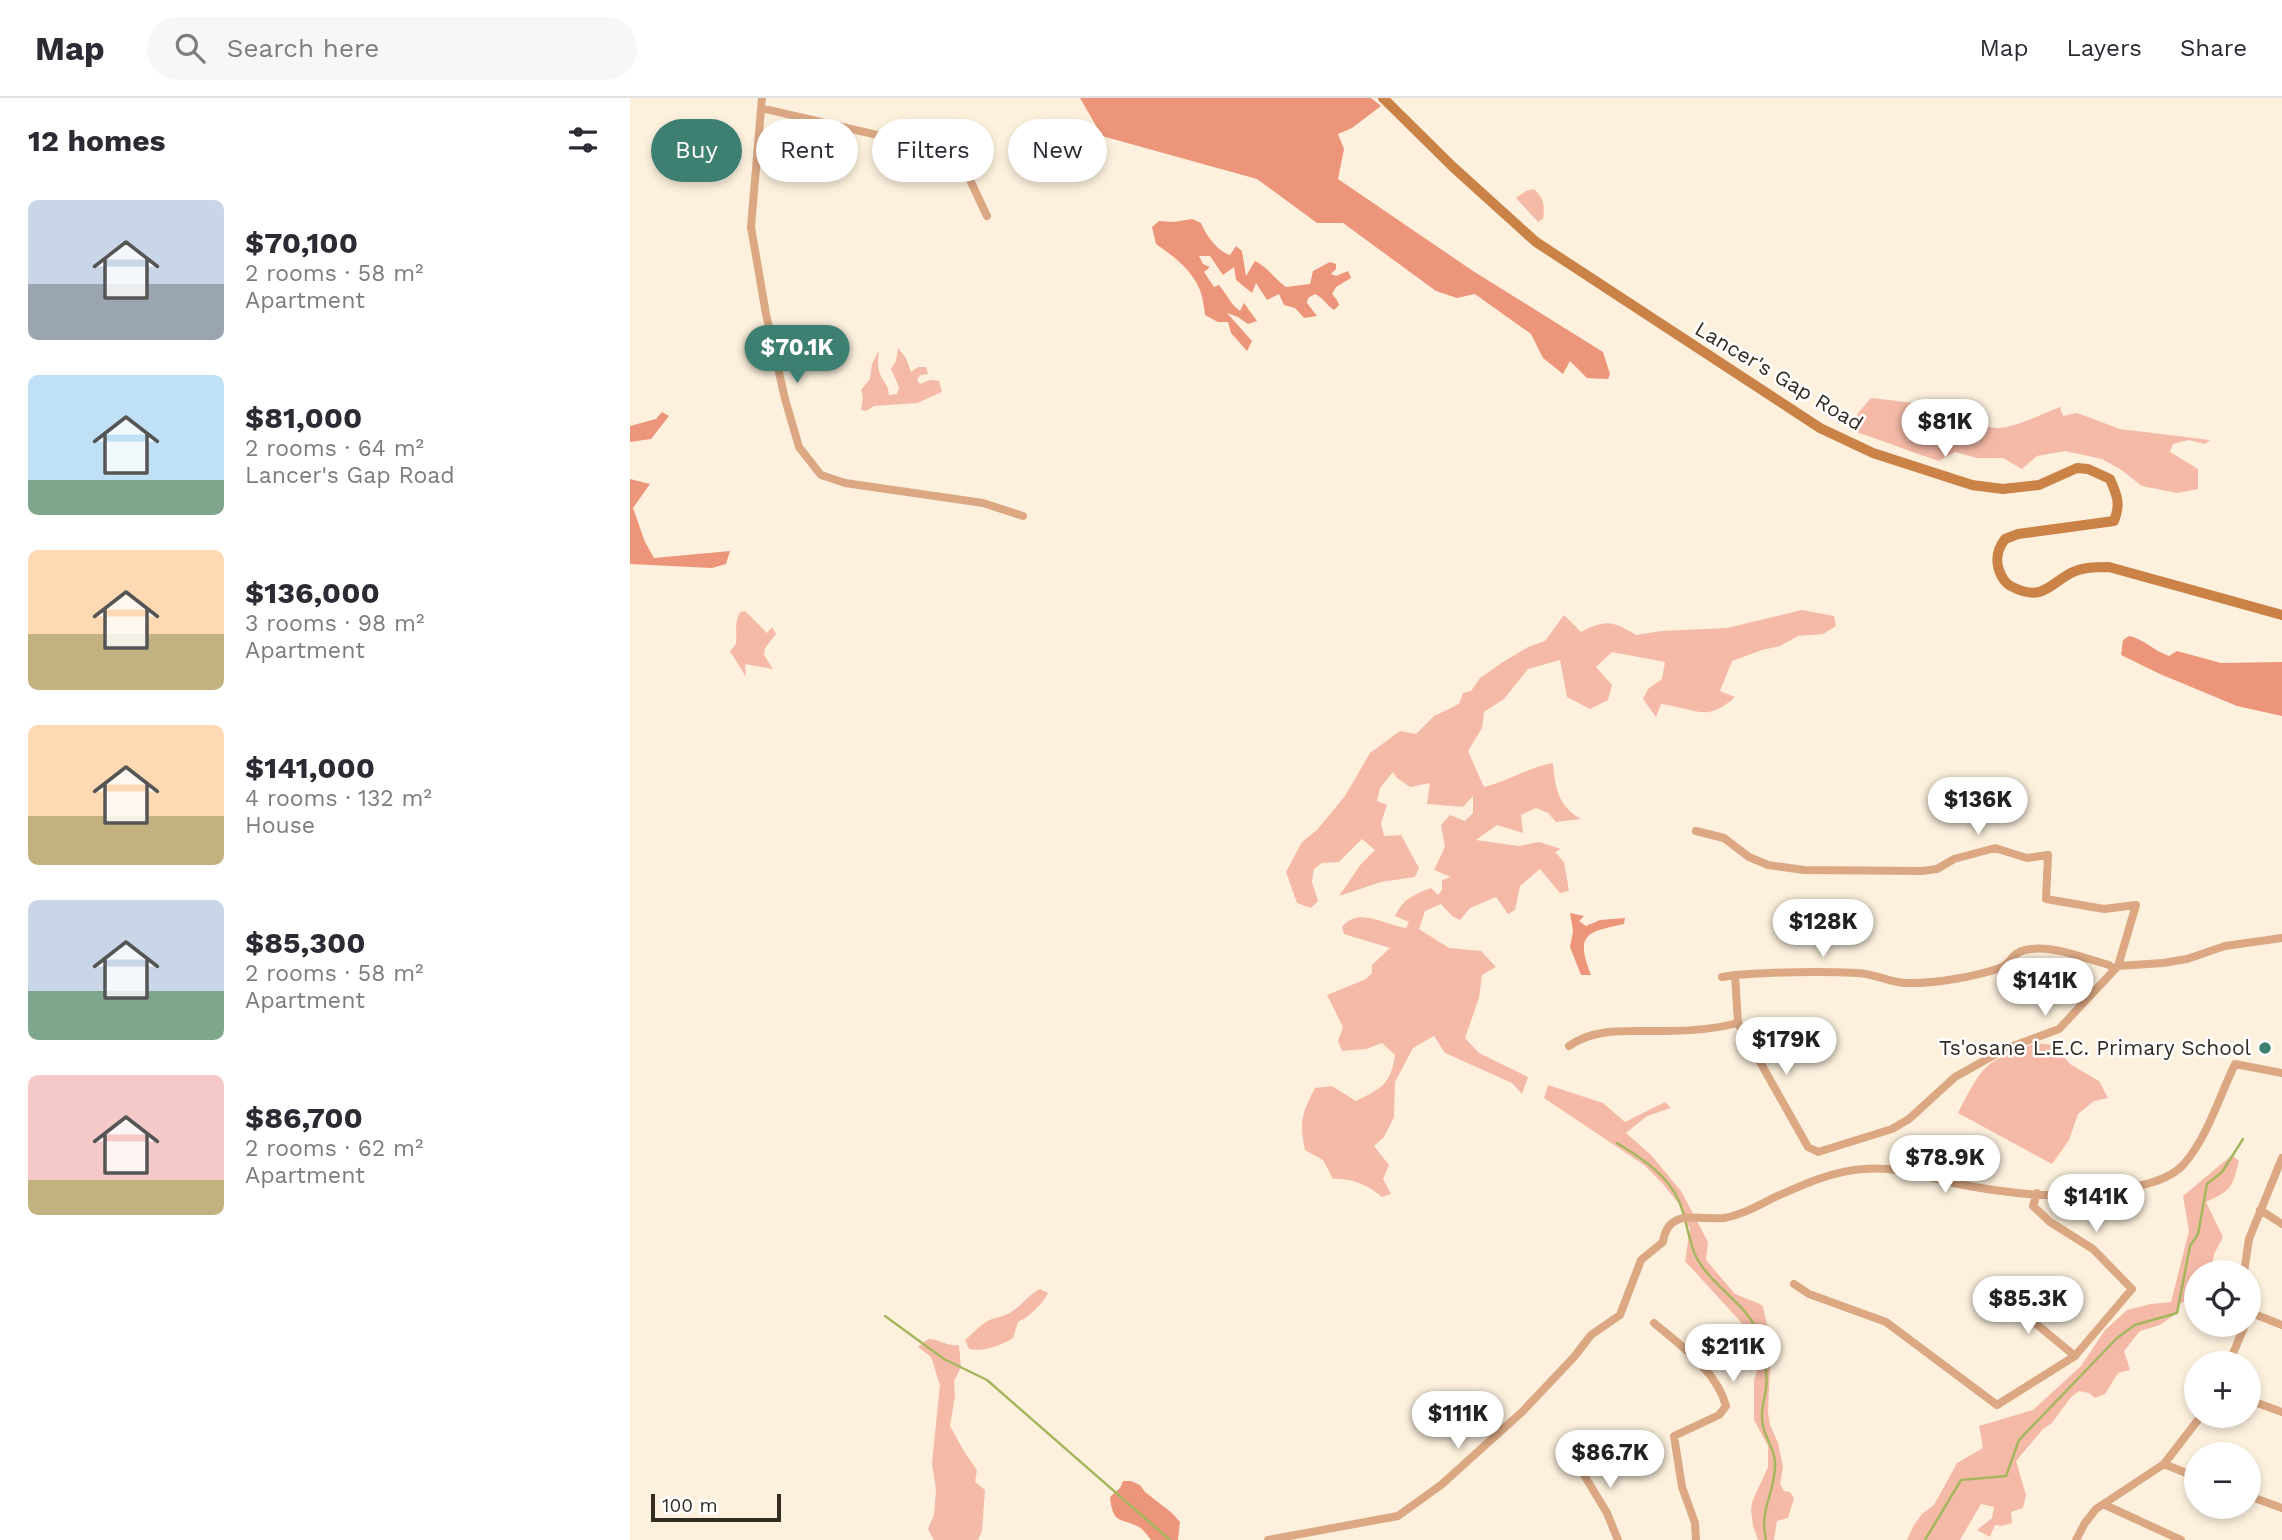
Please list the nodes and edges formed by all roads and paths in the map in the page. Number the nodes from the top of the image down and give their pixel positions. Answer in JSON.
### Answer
{"nodes":[{"id":1,"x":762,"y":98,"type":"edge"},
{"id":2,"x":1383,"y":98,"type":"edge"},
{"id":3,"x":761,"y":108,"type":"junction"},
{"id":4,"x":987,"y":216,"type":"dead end"},
{"id":5,"x":1023,"y":516,"type":"dead end"},
{"id":6,"x":2282,"y":615,"type":"edge"},
{"id":7,"x":1696,"y":831,"type":"dead end"},
{"id":8,"x":2282,"y":938,"type":"edge"},
{"id":9,"x":2116,"y":968,"type":"junction"},
{"id":10,"x":1735,"y":975,"type":"junction"},
{"id":11,"x":1722,"y":977,"type":"dead end"},
{"id":12,"x":1738,"y":1023,"type":"junction"},
{"id":13,"x":1569,"y":1046,"type":"dead end"},
{"id":14,"x":2282,"y":1073,"type":"edge"},
{"id":15,"x":2282,"y":1158,"type":"edge"},
{"id":16,"x":2037,"y":1193,"type":"junction"},
{"id":17,"x":2260,"y":1210,"type":"junction"},
{"id":18,"x":2282,"y":1224,"type":"edge"},
{"id":19,"x":2246,"y":1260,"type":"edge"},
{"id":20,"x":1794,"y":1284,"type":"dead end"},
{"id":21,"x":2000,"y":1294,"type":"dead end"},
{"id":22,"x":2261,"y":1317,"type":"edge"},
{"id":23,"x":1654,"y":1323,"type":"dead end"},
{"id":24,"x":2282,"y":1325,"type":"edge"},
{"id":25,"x":2075,"y":1356,"type":"junction"},
{"id":26,"x":2261,"y":1404,"type":"edge"},
{"id":27,"x":2282,"y":1412,"type":"edge"},
{"id":28,"x":2191,"y":1428,"type":"edge"},
{"id":29,"x":1572,"y":1455,"type":"dead end"},
{"id":30,"x":2164,"y":1464,"type":"junction"},
{"id":31,"x":2184,"y":1472,"type":"edge"},
{"id":32,"x":2261,"y":1500,"type":"edge"},
{"id":33,"x":2105,"y":1505,"type":"junction"},
{"id":34,"x":2282,"y":1508,"type":"edge"},
{"id":35,"x":1617,"y":1539,"type":"edge"},
{"id":36,"x":1268,"y":1540,"type":"edge"},
{"id":37,"x":1696,"y":1540,"type":"edge"},
{"id":38,"x":2076,"y":1540,"type":"edge"},
{"id":39,"x":2181,"y":1540,"type":"edge"}],
"edges":[{"from":1,"to":3,"type":"street"},
{"from":2,"to":6,"type":"main road","name":"Lancer's Gap Road"},
{"from":3,"to":4,"type":"street"},
{"from":3,"to":5,"type":"street"},
{"from":7,"to":9,"type":"street"},
{"from":8,"to":9,"type":"street"},
{"from":9,"to":10,"type":"street"},
{"from":9,"to":12,"type":"street"},
{"from":10,"to":11,"type":"street"},
{"from":10,"to":12,"type":"street"},
{"from":12,"to":13,"type":"street"},
{"from":14,"to":16,"type":"street"},
{"from":15,"to":17,"type":"street"},
{"from":16,"to":25,"type":"street"},
{"from":16,"to":36,"type":"street"},
{"from":17,"to":18,"type":"street"},
{"from":17,"to":19,"type":"street"},
{"from":20,"to":25,"type":"street"},
{"from":21,"to":25,"type":"street"},
{"from":22,"to":24,"type":"street"},
{"from":23,"to":37,"type":"street"},
{"from":26,"to":27,"type":"street"},
{"from":28,"to":30,"type":"street"},
{"from":29,"to":35,"type":"street"},
{"from":30,"to":31,"type":"street"},
{"from":30,"to":33,"type":"street"},
{"from":32,"to":34,"type":"street"},
{"from":33,"to":38,"type":"street"},
{"from":33,"to":39,"type":"street"}]}
